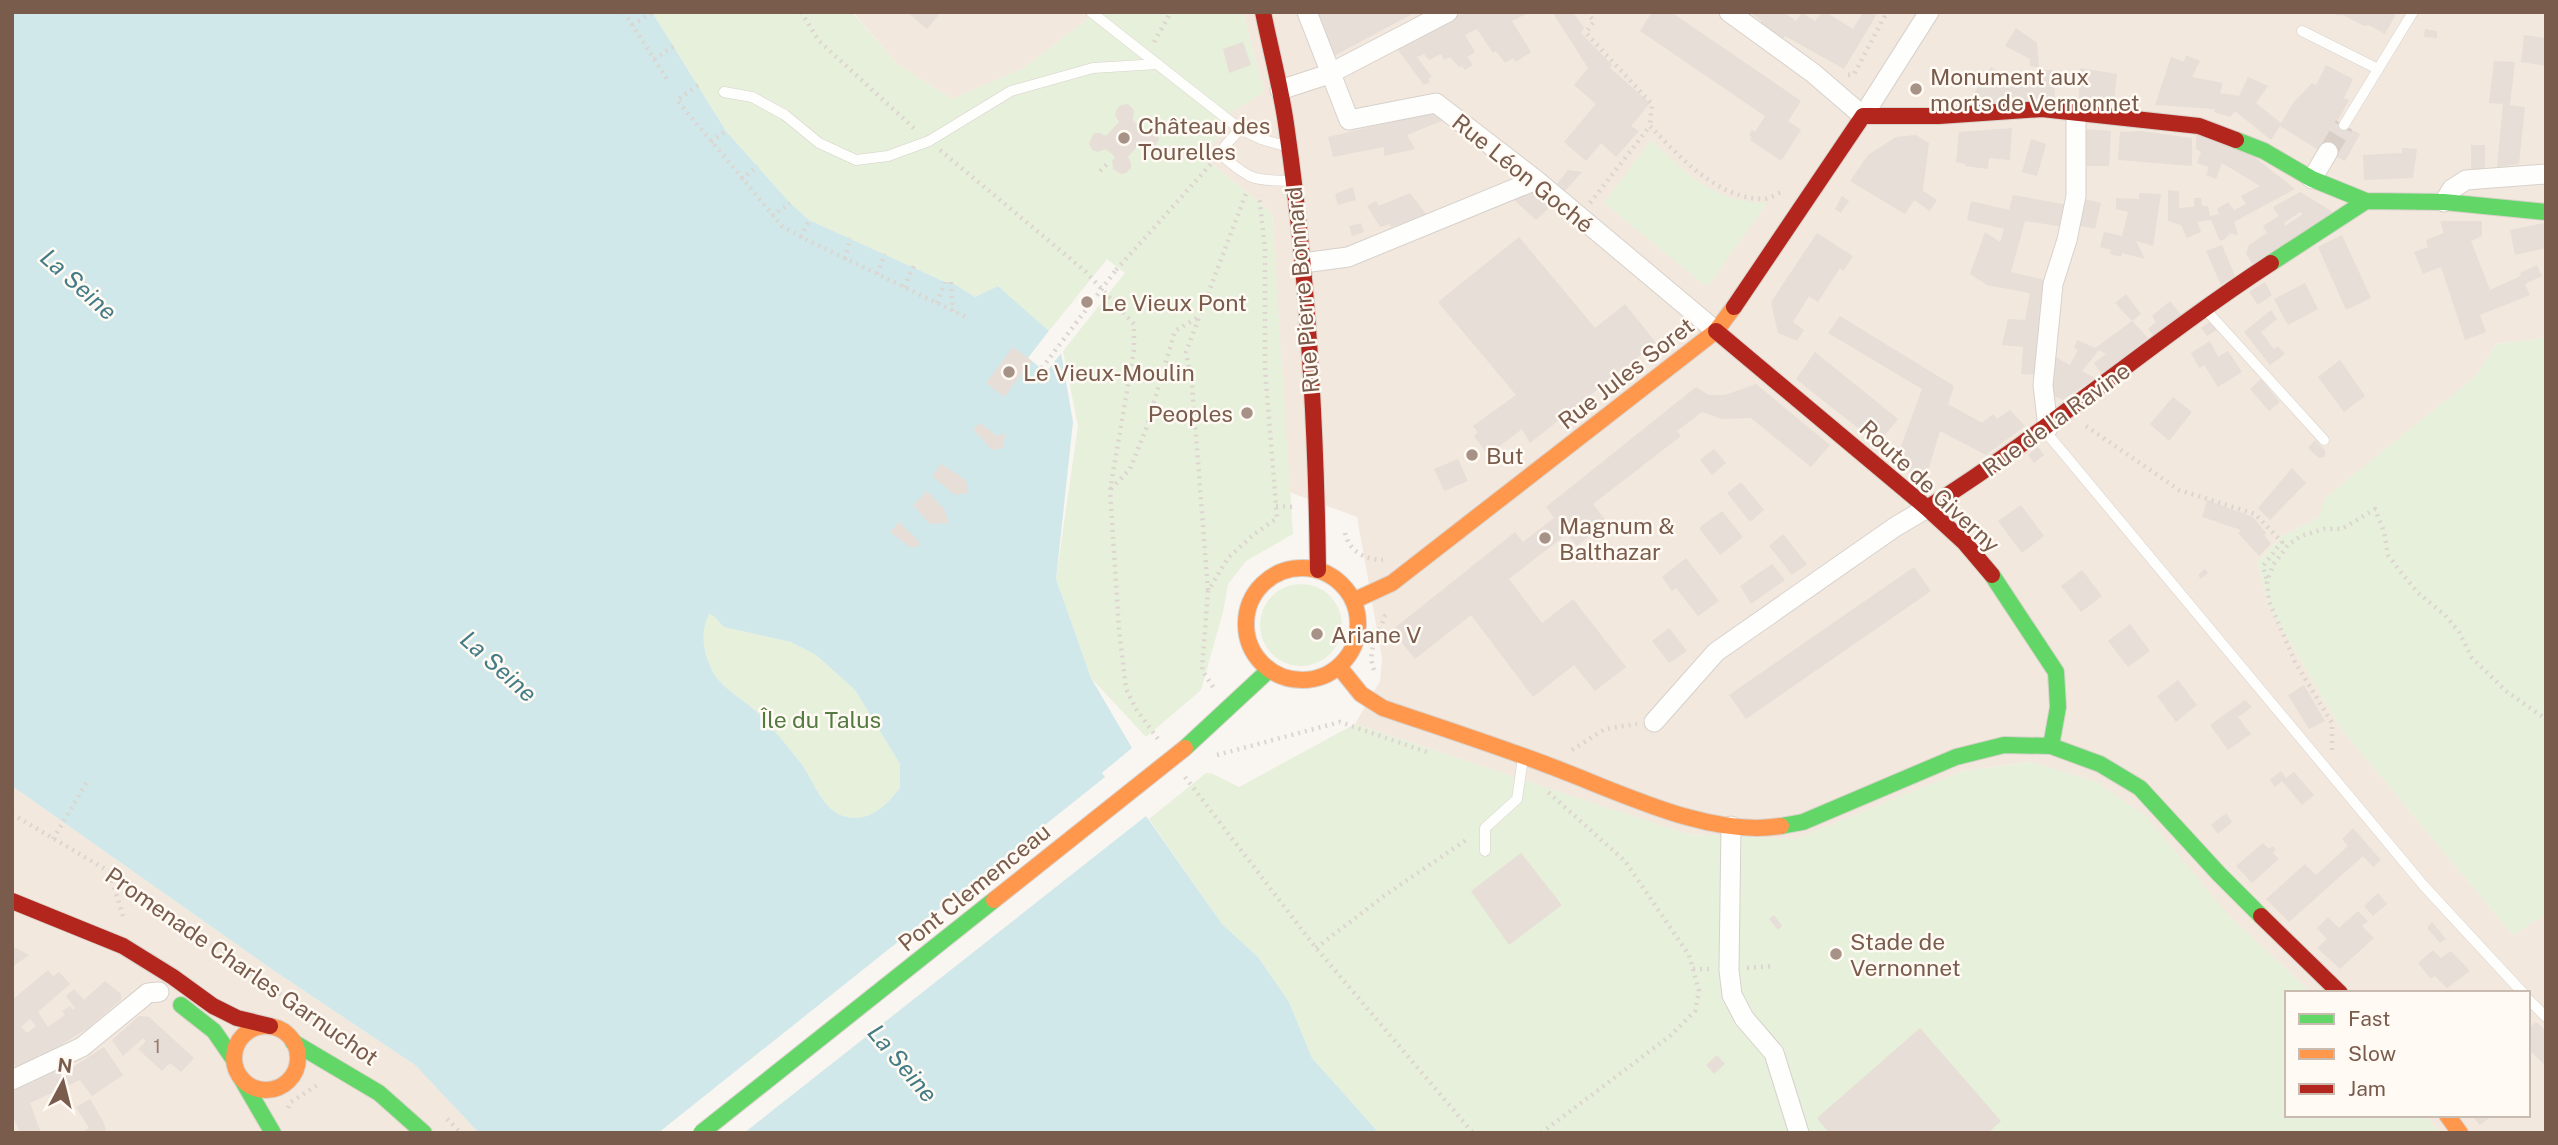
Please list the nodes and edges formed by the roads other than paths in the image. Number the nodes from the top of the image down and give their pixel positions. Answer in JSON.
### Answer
{"nodes":[{"id":1,"x":1091,"y":12,"type":"edge"},
{"id":2,"x":1263,"y":12,"type":"edge"},
{"id":3,"x":1307,"y":12,"type":"edge"},
{"id":4,"x":1448,"y":12,"type":"edge"},
{"id":5,"x":1729,"y":12,"type":"edge"},
{"id":6,"x":1929,"y":12,"type":"edge"},
{"id":7,"x":2413,"y":12,"type":"edge"},
{"id":8,"x":2302,"y":31,"type":"dead end"},
{"id":9,"x":1157,"y":64,"type":"junction"},
{"id":10,"x":2378,"y":69,"type":"junction"},
{"id":11,"x":1329,"y":74,"type":"junction"},
{"id":12,"x":1280,"y":90,"type":"junction"},
{"id":13,"x":724,"y":92,"type":"dead end"},
{"id":14,"x":2076,"y":112,"type":"junction"},
{"id":15,"x":1863,"y":116,"type":"junction"},
{"id":16,"x":2344,"y":125,"type":"tunnel mouth"},
{"id":17,"x":1240,"y":129,"type":"junction"},
{"id":18,"x":1289,"y":147,"type":"junction"},
{"id":19,"x":2328,"y":152,"type":"tunnel mouth"},
{"id":20,"x":2546,"y":174,"type":"edge"},
{"id":21,"x":2312,"y":179,"type":"junction"},
{"id":22,"x":1536,"y":180,"type":"junction"},
{"id":23,"x":1293,"y":181,"type":"junction"},
{"id":24,"x":2366,"y":201,"type":"junction"},
{"id":25,"x":2444,"y":202,"type":"junction"},
{"id":26,"x":2546,"y":212,"type":"edge"},
{"id":27,"x":1303,"y":263,"type":"junction"},
{"id":28,"x":2205,"y":308,"type":"junction"},
{"id":29,"x":1716,"y":331,"type":"junction"},
{"id":30,"x":2046,"y":429,"type":"junction"},
{"id":31,"x":2324,"y":440,"type":"dead end"},
{"id":32,"x":1927,"y":508,"type":"junction"},
{"id":33,"x":1318,"y":570,"type":"junction"},
{"id":34,"x":1353,"y":601,"type":"junction"},
{"id":35,"x":1340,"y":668,"type":"junction"},
{"id":36,"x":1269,"y":670,"type":"junction"},
{"id":37,"x":1654,"y":722,"type":"road end"},
{"id":38,"x":2051,"y":746,"type":"junction"},
{"id":39,"x":1523,"y":757,"type":"junction"},
{"id":40,"x":1731,"y":826,"type":"junction"},
{"id":41,"x":1485,"y":851,"type":"dead end"},
{"id":42,"x":12,"y":901,"type":"edge"},
{"id":43,"x":30,"y":909,"type":"junction"},
{"id":44,"x":96,"y":951,"type":"dead end"},
{"id":45,"x":139,"y":979,"type":"dead end"},
{"id":46,"x":2338,"y":991,"type":"edge"},
{"id":47,"x":2521,"y":991,"type":"edge"},
{"id":48,"x":159,"y":992,"type":"junction"},
{"id":49,"x":2530,"y":1001,"type":"edge"},
{"id":50,"x":2546,"y":1017,"type":"edge"},
{"id":51,"x":270,"y":1026,"type":"junction"},
{"id":52,"x":293,"y":1042,"type":"junction"},
{"id":53,"x":234,"y":1060,"type":"junction"},
{"id":54,"x":293,"y":1076,"type":"junction"},
{"id":55,"x":241,"y":1078,"type":"junction"},
{"id":56,"x":12,"y":1080,"type":"edge"},
{"id":57,"x":361,"y":1083,"type":"junction"},
{"id":58,"x":273,"y":1089,"type":"junction"},
{"id":59,"x":2448,"y":1117,"type":"edge"},
{"id":60,"x":270,"y":1127,"type":"edge"},
{"id":61,"x":424,"y":1133,"type":"edge"},
{"id":62,"x":701,"y":1133,"type":"edge"},
{"id":63,"x":1799,"y":1133,"type":"edge"},
{"id":64,"x":2460,"y":1133,"type":"edge"}],
"edges":[{"from":1,"to":9,"type":"lane"},
{"from":2,"to":12,"type":"main road","name":"Rue Pierre Bonnard"},
{"from":3,"to":11,"type":"street"},
{"from":4,"to":11,"type":"street"},
{"from":5,"to":15,"type":"street"},
{"from":6,"to":15,"type":"street"},
{"from":7,"to":10,"type":"lane"},
{"from":8,"to":10,"type":"lane"},
{"from":9,"to":13,"type":"lane"},
{"from":9,"to":17,"type":"lane"},
{"from":10,"to":16,"type":"lane"},
{"from":11,"to":12,"type":"street"},
{"from":11,"to":22,"type":"street","name":"Rue Léon Goché"},
{"from":12,"to":18,"type":"main road","name":"Rue Pierre Bonnard"},
{"from":14,"to":15,"type":"main road"},
{"from":14,"to":21,"type":"main road"},
{"from":14,"to":30,"type":"street"},
{"from":15,"to":29,"type":"main road","name":"Rue Jules Soret"},
{"from":17,"to":18,"type":"lane"},
{"from":17,"to":23,"type":"lane"},
{"from":18,"to":23,"type":"main road","name":"Rue Pierre Bonnard"},
{"from":19,"to":21,"type":"street"},
{"from":20,"to":25,"type":"street"},
{"from":21,"to":24,"type":"main road"},
{"from":22,"to":27,"type":"street"},
{"from":22,"to":29,"type":"street","name":"Rue Léon Goché"},
{"from":23,"to":27,"type":"main road","name":"Rue Pierre Bonnard"},
{"from":24,"to":25,"type":"main road"},
{"from":24,"to":28,"type":"main road","name":"Rue de la Ravine"},
{"from":25,"to":26,"type":"main road"},
{"from":27,"to":33,"type":"main road","name":"Rue Pierre Bonnard"},
{"from":28,"to":30,"type":"main road","name":"Rue de la Ravine"},
{"from":28,"to":31,"type":"lane"},
{"from":29,"to":32,"type":"main road","name":"Route de Giverny"},
{"from":29,"to":34,"type":"main road","name":"Rue Jules Soret"},
{"from":30,"to":32,"type":"main road","name":"Rue de la Ravine"},
{"from":30,"to":47,"type":"lane"},
{"from":32,"to":37,"type":"street","name":"Rue de la Ravine"},
{"from":32,"to":38,"type":"main road","name":"Route de Giverny"},
{"from":33,"to":34,"type":"main road"},
{"from":33,"to":36,"type":"main road"},
{"from":34,"to":35,"type":"main road"},
{"from":35,"to":36,"type":"main road"},
{"from":35,"to":39,"type":"main road"},
{"from":36,"to":62,"type":"main road","name":"Pont Clemenceau","bridge":true},
{"from":38,"to":40,"type":"main road"},
{"from":38,"to":46,"type":"main road"},
{"from":39,"to":40,"type":"main road"},
{"from":39,"to":41,"type":"lane"},
{"from":40,"to":63,"type":"street"},
{"from":42,"to":43,"type":"main road"},
{"from":43,"to":44,"type":"main road"},
{"from":43,"to":51,"type":"main road"},
{"from":45,"to":48,"type":"main road"},
{"from":48,"to":53,"type":"main road"},
{"from":48,"to":56,"type":"street"},
{"from":49,"to":50,"type":"lane"},
{"from":51,"to":52,"type":"main road"},
{"from":51,"to":53,"type":"main road"},
{"from":52,"to":54,"type":"main road"},
{"from":52,"to":57,"type":"main road"},
{"from":53,"to":55,"type":"main road"},
{"from":54,"to":57,"type":"main road"},
{"from":54,"to":58,"type":"main road"},
{"from":55,"to":58,"type":"main road"},
{"from":55,"to":60,"type":"main road"},
{"from":57,"to":61,"type":"main road"},
{"from":58,"to":60,"type":"main road"},
{"from":59,"to":64,"type":"main road"}]}
